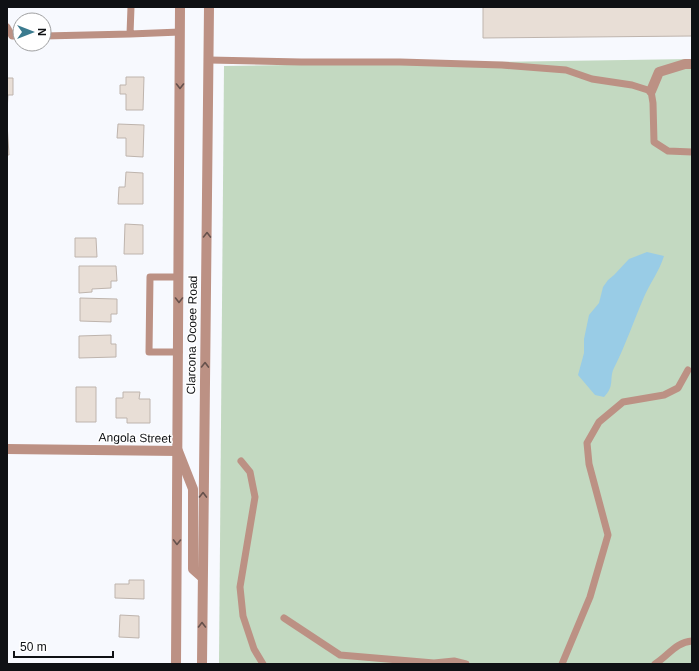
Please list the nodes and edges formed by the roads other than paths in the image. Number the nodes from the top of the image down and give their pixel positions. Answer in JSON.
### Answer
{"nodes":[{"id":1,"x":131,"y":7,"type":"edge"},
{"id":2,"x":180,"y":7,"type":"edge"},
{"id":3,"x":209,"y":7,"type":"edge"},
{"id":4,"x":180,"y":32,"type":"junction"},
{"id":5,"x":130,"y":34,"type":"junction"},
{"id":6,"x":52,"y":36,"type":"edge"},
{"id":7,"x":210,"y":60,"type":"junction"},
{"id":8,"x":692,"y":64,"type":"edge"},
{"id":9,"x":651,"y":91,"type":"junction"},
{"id":10,"x":692,"y":152,"type":"edge"},
{"id":11,"x":179,"y":277,"type":"junction"},
{"id":12,"x":179,"y":352,"type":"junction"},
{"id":13,"x":688,"y":370,"type":"dead end"},
{"id":14,"x":7,"y":449,"type":"edge"},
{"id":15,"x":178,"y":452,"type":"junction"},
{"id":16,"x":241,"y":461,"type":"dead end"},
{"id":17,"x":202,"y":577,"type":"junction"},
{"id":18,"x":284,"y":618,"type":"dead end"},
{"id":19,"x":692,"y":641,"type":"edge"},
{"id":20,"x":176,"y":664,"type":"edge"},
{"id":21,"x":202,"y":664,"type":"edge"},
{"id":22,"x":264,"y":664,"type":"edge"},
{"id":23,"x":466,"y":664,"type":"edge"},
{"id":24,"x":562,"y":664,"type":"edge"},
{"id":25,"x":655,"y":664,"type":"edge"}],
"edges":[{"from":1,"to":5,"type":"lane"},
{"from":2,"to":4,"type":"street","name":"Clarcona Ocoee Road"},
{"from":3,"to":7,"type":"street","name":"Clarcona Ocoee Road"},
{"from":4,"to":5,"type":"lane"},
{"from":4,"to":11,"type":"street","name":"Clarcona Ocoee Road","one_way":true},
{"from":5,"to":6,"type":"lane"},
{"from":7,"to":9,"type":"lane"},
{"from":17,"to":7,"type":"street","name":"Clarcona Ocoee Road","one_way":true},
{"from":8,"to":9,"type":"street"},
{"from":9,"to":10,"type":"lane"},
{"from":11,"to":12,"type":"street","name":"Clarcona Ocoee Road","one_way":true},
{"from":11,"to":12,"type":"lane"},
{"from":12,"to":15,"type":"street","name":"Clarcona Ocoee Road"},
{"from":13,"to":24,"type":"lane"},
{"from":14,"to":15,"type":"street","name":"Angola Street"},
{"from":15,"to":17,"type":"street","name":"Angola Street"},
{"from":15,"to":20,"type":"street","name":"Clarcona Ocoee Road","one_way":true},
{"from":16,"to":22,"type":"lane"},
{"from":21,"to":17,"type":"street","name":"Clarcona Ocoee Road","one_way":true},
{"from":18,"to":23,"type":"lane"},
{"from":19,"to":25,"type":"lane"}]}
